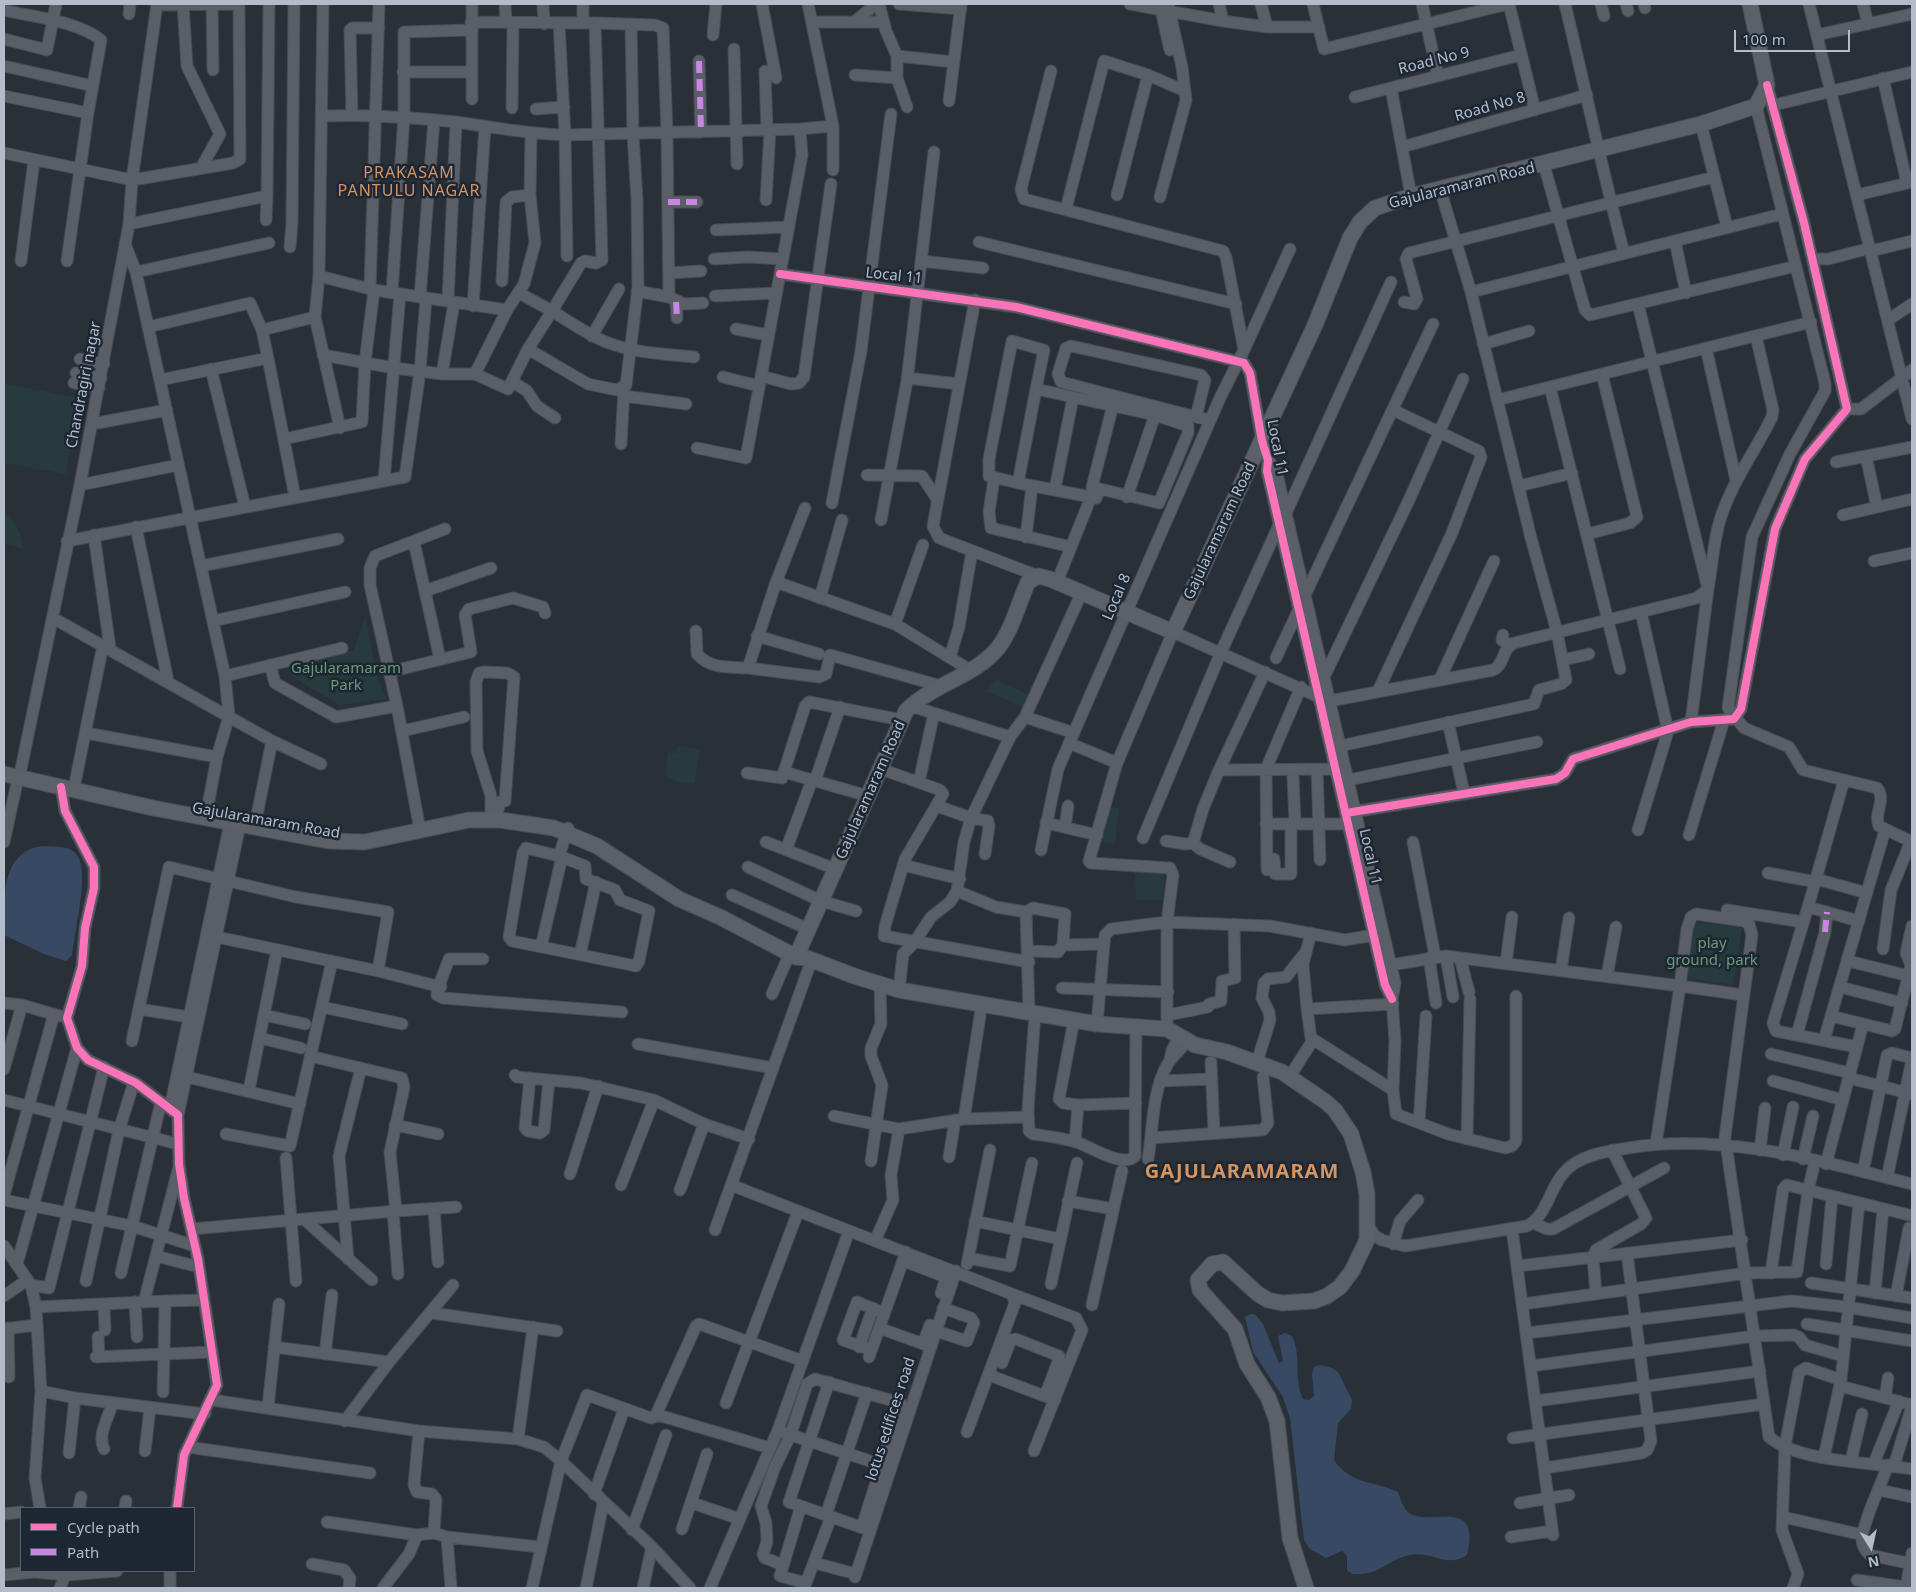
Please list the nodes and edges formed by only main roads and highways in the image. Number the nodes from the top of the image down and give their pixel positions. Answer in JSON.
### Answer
{"nodes":[{"id":1,"x":1750,"y":4,"type":"edge"},
{"id":2,"x":4,"y":765,"type":"edge"},
{"id":3,"x":14,"y":774,"type":"edge"},
{"id":4,"x":68,"y":785,"type":"junction"},
{"id":5,"x":419,"y":827,"type":"junction"},
{"id":6,"x":567,"y":830,"type":"junction"},
{"id":7,"x":804,"y":956,"type":"junction"},
{"id":8,"x":1306,"y":1588,"type":"edge"}],
"edges":[{"from":1,"to":7,"type":"main road","name":"Gajularamaram Road"},
{"from":2,"to":3,"type":"main road","name":"Gajularamaram Road"},
{"from":3,"to":4,"type":"main road","name":"Gajularamaram Road"},
{"from":4,"to":5,"type":"main road","name":"Gajularamaram Road"},
{"from":4,"to":5,"type":"main road","name":"Gajularamaram Road"},
{"from":5,"to":6,"type":"main road","name":"Gajularamaram Road"},
{"from":5,"to":6,"type":"main road","name":"Gajularamaram Road"},
{"from":6,"to":7,"type":"main road","name":"Gajularamaram Road"},
{"from":7,"to":8,"type":"main road","name":"Gajularamaram Road"}]}
